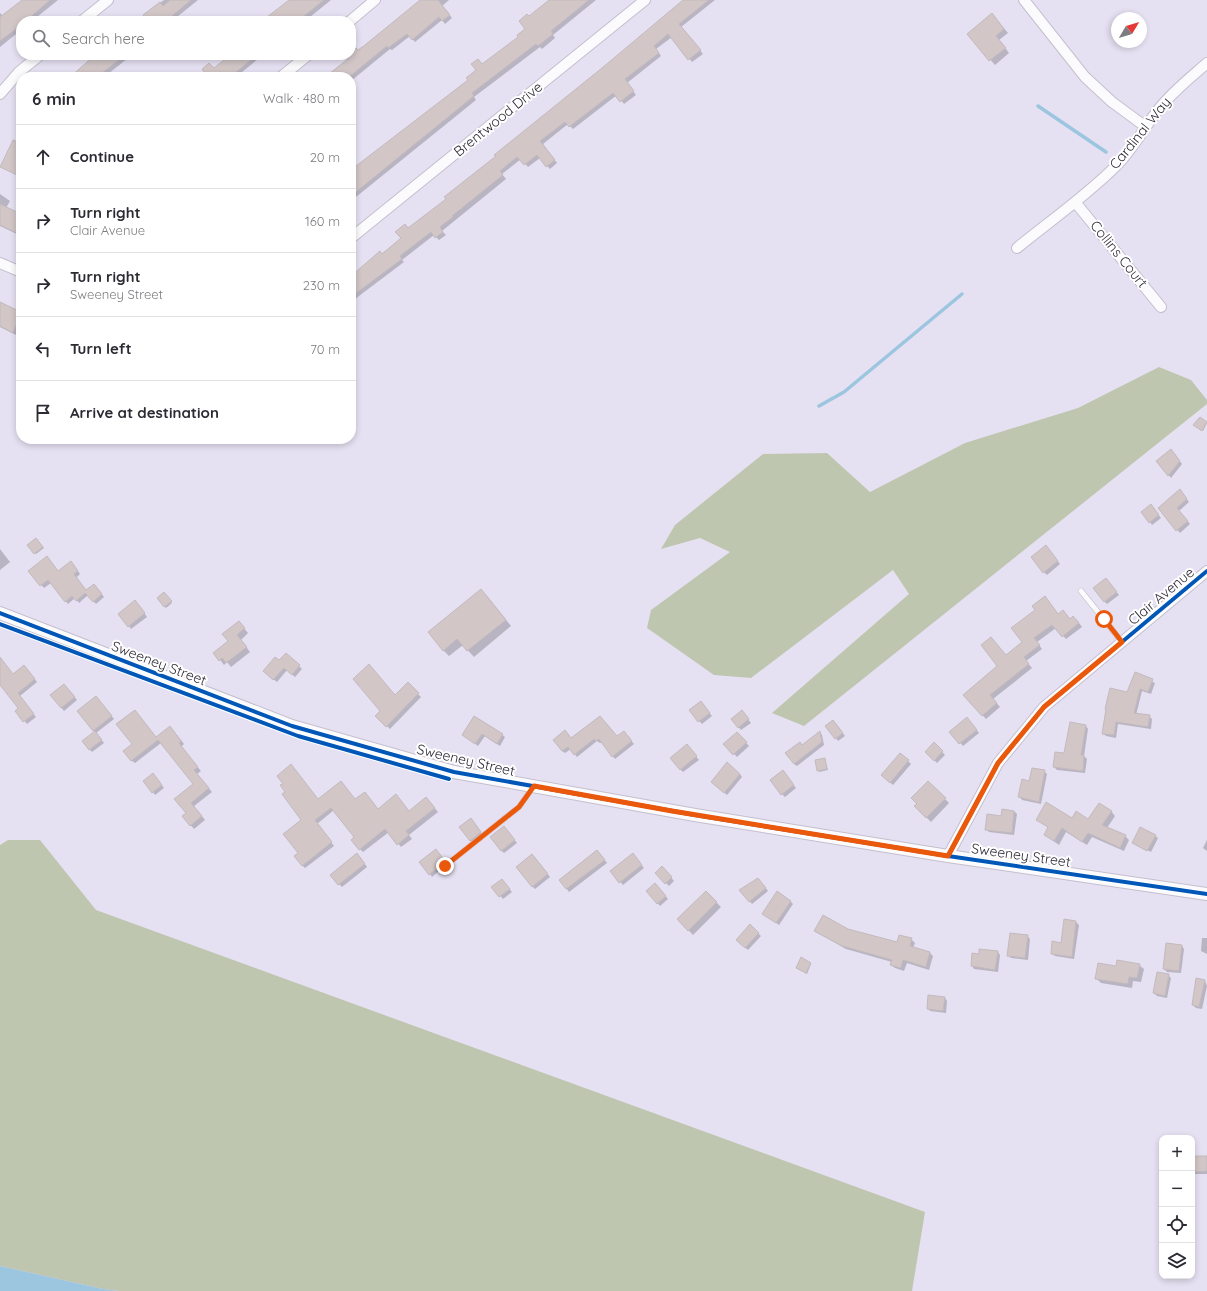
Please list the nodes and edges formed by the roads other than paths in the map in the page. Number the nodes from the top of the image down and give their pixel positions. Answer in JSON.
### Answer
{"nodes":[{"id":1,"x":108,"y":0,"type":"edge"},
{"id":2,"x":375,"y":0,"type":"edge"},
{"id":3,"x":645,"y":0,"type":"edge"},
{"id":4,"x":1024,"y":0,"type":"edge"},
{"id":5,"x":88,"y":16,"type":"edge"},
{"id":6,"x":356,"y":16,"type":"edge"},
{"id":7,"x":34,"y":60,"type":"edge"},
{"id":8,"x":302,"y":60,"type":"edge"},
{"id":9,"x":1207,"y":63,"type":"edge"},
{"id":10,"x":19,"y":72,"type":"edge"},
{"id":11,"x":287,"y":72,"type":"edge"},
{"id":12,"x":16,"y":75,"type":"edge"},
{"id":13,"x":0,"y":94,"type":"edge"},
{"id":14,"x":1146,"y":128,"type":"junction"},
{"id":15,"x":1075,"y":202,"type":"junction"},
{"id":16,"x":356,"y":234,"type":"edge"},
{"id":17,"x":1017,"y":248,"type":"dead end"},
{"id":18,"x":0,"y":263,"type":"edge"},
{"id":19,"x":16,"y":270,"type":"edge"},
{"id":20,"x":1161,"y":307,"type":"dead end"},
{"id":21,"x":1207,"y":572,"type":"edge"},
{"id":22,"x":1081,"y":591,"type":"dead end"},
{"id":23,"x":0,"y":613,"type":"edge"},
{"id":24,"x":1122,"y":642,"type":"junction"},
{"id":25,"x":534,"y":786,"type":"junction"},
{"id":26,"x":948,"y":856,"type":"junction"},
{"id":27,"x":445,"y":866,"type":"dead end"},
{"id":28,"x":1207,"y":894,"type":"edge"}],
"edges":[{"from":1,"to":5,"type":"street"},
{"from":2,"to":6,"type":"street"},
{"from":3,"to":16,"type":"street","name":"Brentwood Drive"},
{"from":4,"to":14,"type":"street"},
{"from":7,"to":10,"type":"street"},
{"from":8,"to":11,"type":"street"},
{"from":9,"to":14,"type":"street","name":"Cardinal Way"},
{"from":12,"to":13,"type":"street"},
{"from":14,"to":15,"type":"street","name":"Cardinal Way"},
{"from":15,"to":17,"type":"street","name":"Cardinal Way"},
{"from":15,"to":20,"type":"street","name":"Collins Court"},
{"from":18,"to":19,"type":"street"},
{"from":21,"to":24,"type":"street","name":"Clair Avenue"},
{"from":22,"to":24,"type":"lane"},
{"from":23,"to":25,"type":"street","name":"Sweeney Street"},
{"from":24,"to":26,"type":"street","name":"Clair Avenue"},
{"from":25,"to":26,"type":"street","name":"Sweeney Street"},
{"from":25,"to":27,"type":"lane"},
{"from":26,"to":28,"type":"street","name":"Sweeney Street"}]}
